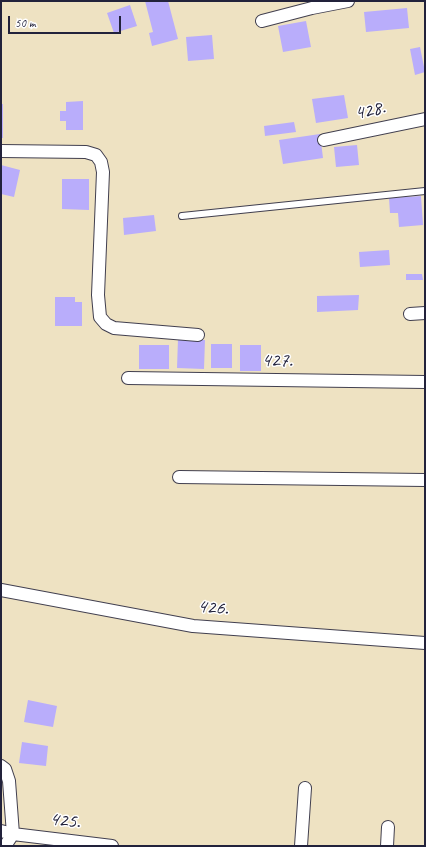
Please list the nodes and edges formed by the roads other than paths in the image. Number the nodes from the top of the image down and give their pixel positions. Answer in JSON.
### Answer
{"nodes":[{"id":1,"x":348,"y":1,"type":"edge"},
{"id":2,"x":262,"y":21,"type":"dead end"},
{"id":3,"x":425,"y":119,"type":"edge"},
{"id":4,"x":324,"y":140,"type":"dead end"},
{"id":5,"x":1,"y":151,"type":"edge"},
{"id":6,"x":425,"y":191,"type":"edge"},
{"id":7,"x":182,"y":216,"type":"dead end"},
{"id":8,"x":425,"y":313,"type":"edge"},
{"id":9,"x":410,"y":314,"type":"dead end"},
{"id":10,"x":198,"y":335,"type":"dead end"},
{"id":11,"x":128,"y":378,"type":"dead end"},
{"id":12,"x":425,"y":382,"type":"edge"},
{"id":13,"x":179,"y":477,"type":"dead end"},
{"id":14,"x":425,"y":480,"type":"edge"},
{"id":15,"x":1,"y":590,"type":"edge"},
{"id":16,"x":425,"y":643,"type":"edge"},
{"id":17,"x":1,"y":766,"type":"edge"},
{"id":18,"x":305,"y":788,"type":"dead end"},
{"id":19,"x":388,"y":827,"type":"dead end"},
{"id":20,"x":1,"y":831,"type":"edge"},
{"id":21,"x":13,"y":834,"type":"junction"},
{"id":22,"x":5,"y":846,"type":"edge"},
{"id":23,"x":112,"y":846,"type":"edge"},
{"id":24,"x":301,"y":846,"type":"edge"},
{"id":25,"x":387,"y":846,"type":"edge"}],
"edges":[{"from":1,"to":2,"type":"street"},
{"from":3,"to":4,"type":"street","name":"428."},
{"from":5,"to":10,"type":"street"},
{"from":6,"to":7,"type":"lane"},
{"from":8,"to":9,"type":"street"},
{"from":11,"to":12,"type":"street","name":"427."},
{"from":13,"to":14,"type":"street"},
{"from":15,"to":16,"type":"street","name":"426."},
{"from":17,"to":21,"type":"street"},
{"from":18,"to":24,"type":"street"},
{"from":19,"to":25,"type":"street"},
{"from":20,"to":21,"type":"street","name":"425."},
{"from":21,"to":22,"type":"street"},
{"from":21,"to":23,"type":"street","name":"425."}]}
